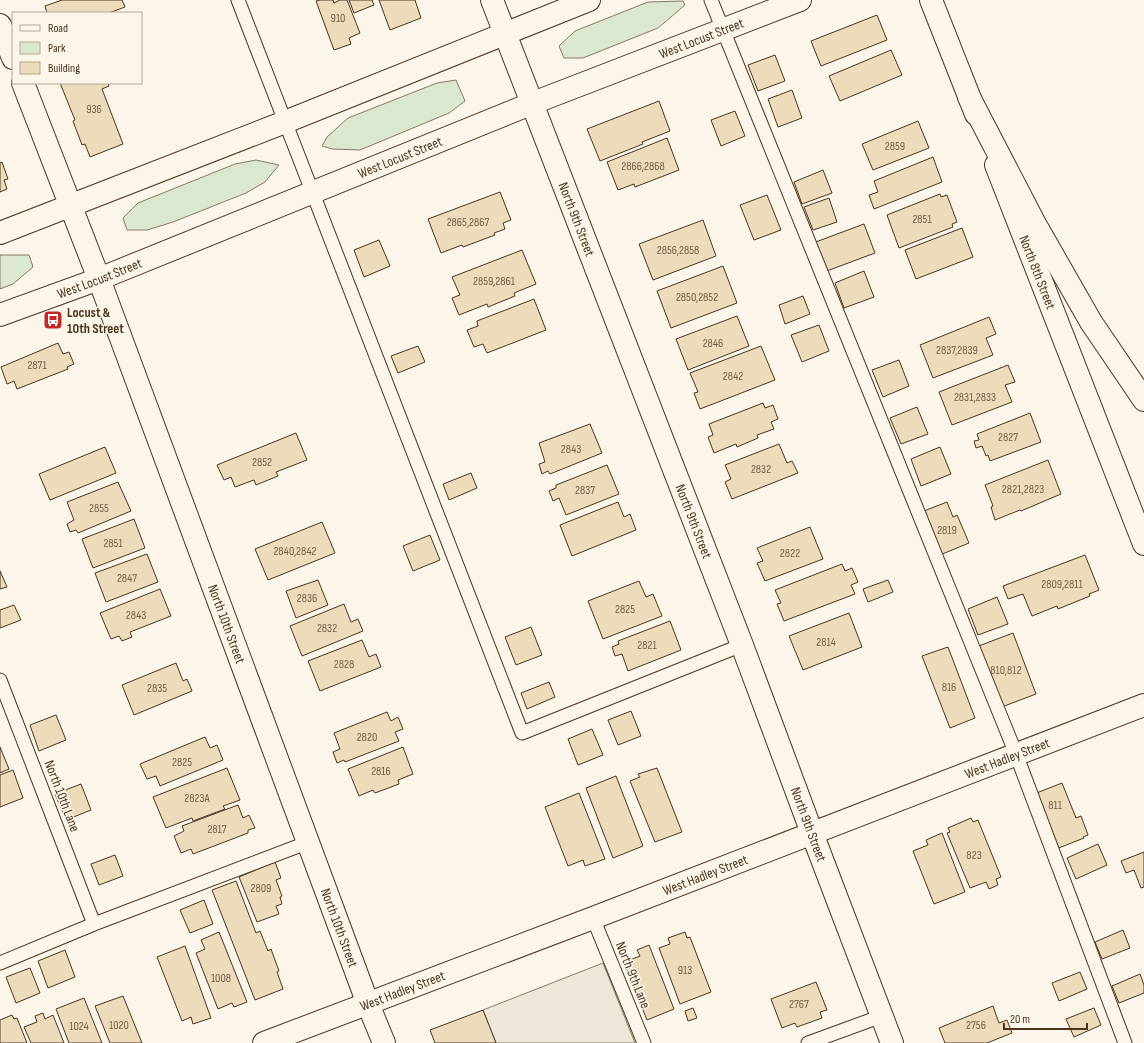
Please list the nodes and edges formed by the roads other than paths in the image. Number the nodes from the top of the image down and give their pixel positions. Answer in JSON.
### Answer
{"nodes":[{"id":1,"x":238,"y":0,"type":"edge"},
{"id":2,"x":492,"y":0,"type":"edge"},
{"id":3,"x":589,"y":0,"type":"edge"},
{"id":4,"x":711,"y":0,"type":"edge"},
{"id":5,"x":800,"y":0,"type":"edge"},
{"id":6,"x":931,"y":0,"type":"edge"},
{"id":7,"x":0,"y":25,"type":"edge"},
{"id":8,"x":723,"y":30,"type":"junction"},
{"id":9,"x":505,"y":33,"type":"junction"},
{"id":10,"x":12,"y":55,"type":"edge"},
{"id":11,"x":23,"y":84,"type":"edge"},
{"id":12,"x":969,"y":97,"type":"junction"},
{"id":13,"x":533,"y":103,"type":"junction"},
{"id":14,"x":285,"y":122,"type":"junction"},
{"id":15,"x":312,"y":192,"type":"junction"},
{"id":16,"x":71,"y":205,"type":"junction"},
{"id":17,"x":0,"y":233,"type":"edge"},
{"id":18,"x":99,"y":279,"type":"junction"},
{"id":19,"x":0,"y":315,"type":"edge"},
{"id":20,"x":1144,"y":400,"type":"edge"},
{"id":21,"x":1144,"y":544,"type":"edge"},
{"id":22,"x":742,"y":645,"type":"junction"},
{"id":23,"x":0,"y":680,"type":"edge"},
{"id":24,"x":1144,"y":705,"type":"edge"},
{"id":25,"x":1016,"y":754,"type":"junction"},
{"id":26,"x":812,"y":833,"type":"junction"},
{"id":27,"x":309,"y":842,"type":"junction"},
{"id":28,"x":593,"y":918,"type":"junction"},
{"id":29,"x":94,"y":924,"type":"junction"},
{"id":30,"x":0,"y":963,"type":"edge"},
{"id":31,"x":368,"y":1004,"type":"junction"},
{"id":32,"x":882,"y":1016,"type":"junction"},
{"id":33,"x":264,"y":1043,"type":"edge"},
{"id":34,"x":384,"y":1043,"type":"edge"},
{"id":35,"x":644,"y":1043,"type":"edge"},
{"id":36,"x":808,"y":1043,"type":"edge"},
{"id":37,"x":892,"y":1043,"type":"edge"},
{"id":38,"x":1125,"y":1043,"type":"edge"}],
"edges":[{"from":1,"to":14,"type":"lane"},
{"from":2,"to":9,"type":"main road","name":"North 9th Street"},
{"from":3,"to":9,"type":"main road"},
{"from":4,"to":8,"type":"lane"},
{"from":5,"to":8,"type":"main road","name":"West Locust Street"},
{"from":6,"to":12,"type":"main road","name":"North 8th Street"},
{"from":7,"to":10,"type":"main road"},
{"from":8,"to":13,"type":"main road","name":"West Locust Street"},
{"from":8,"to":25,"type":"lane"},
{"from":9,"to":13,"type":"main road","name":"North 9th Street"},
{"from":9,"to":14,"type":"main road"},
{"from":11,"to":16,"type":"main road","name":"North 10th Street"},
{"from":12,"to":20,"type":"main road"},
{"from":12,"to":21,"type":"main road","name":"North 8th Street"},
{"from":13,"to":15,"type":"main road","name":"West Locust Street"},
{"from":13,"to":22,"type":"main road","name":"North 9th Street"},
{"from":14,"to":15,"type":"lane"},
{"from":14,"to":16,"type":"main road"},
{"from":15,"to":18,"type":"main road","name":"West Locust Street"},
{"from":15,"to":22,"type":"lane"},
{"from":16,"to":17,"type":"main road"},
{"from":16,"to":18,"type":"main road","name":"North 10th Street"},
{"from":18,"to":19,"type":"main road","name":"West Locust Street"},
{"from":18,"to":27,"type":"main road","name":"North 10th Street"},
{"from":22,"to":26,"type":"main road","name":"North 9th Street"},
{"from":23,"to":29,"type":"lane","name":"North 10th Lane"},
{"from":24,"to":25,"type":"main road","name":"West Hadley Street"},
{"from":25,"to":26,"type":"main road","name":"West Hadley Street"},
{"from":25,"to":38,"type":"lane"},
{"from":26,"to":28,"type":"main road","name":"West Hadley Street"},
{"from":26,"to":32,"type":"main road","name":"North 9th Street"},
{"from":27,"to":29,"type":"lane"},
{"from":27,"to":31,"type":"main road","name":"North 10th Street"},
{"from":28,"to":31,"type":"main road","name":"West Hadley Street"},
{"from":28,"to":35,"type":"lane","name":"North 9th Lane"},
{"from":29,"to":30,"type":"lane"},
{"from":31,"to":33,"type":"main road","name":"West Hadley Street"},
{"from":31,"to":34,"type":"main road","name":"North 10th Street"},
{"from":32,"to":36,"type":"lane"},
{"from":32,"to":37,"type":"main road","name":"North 9th Street"}]}
